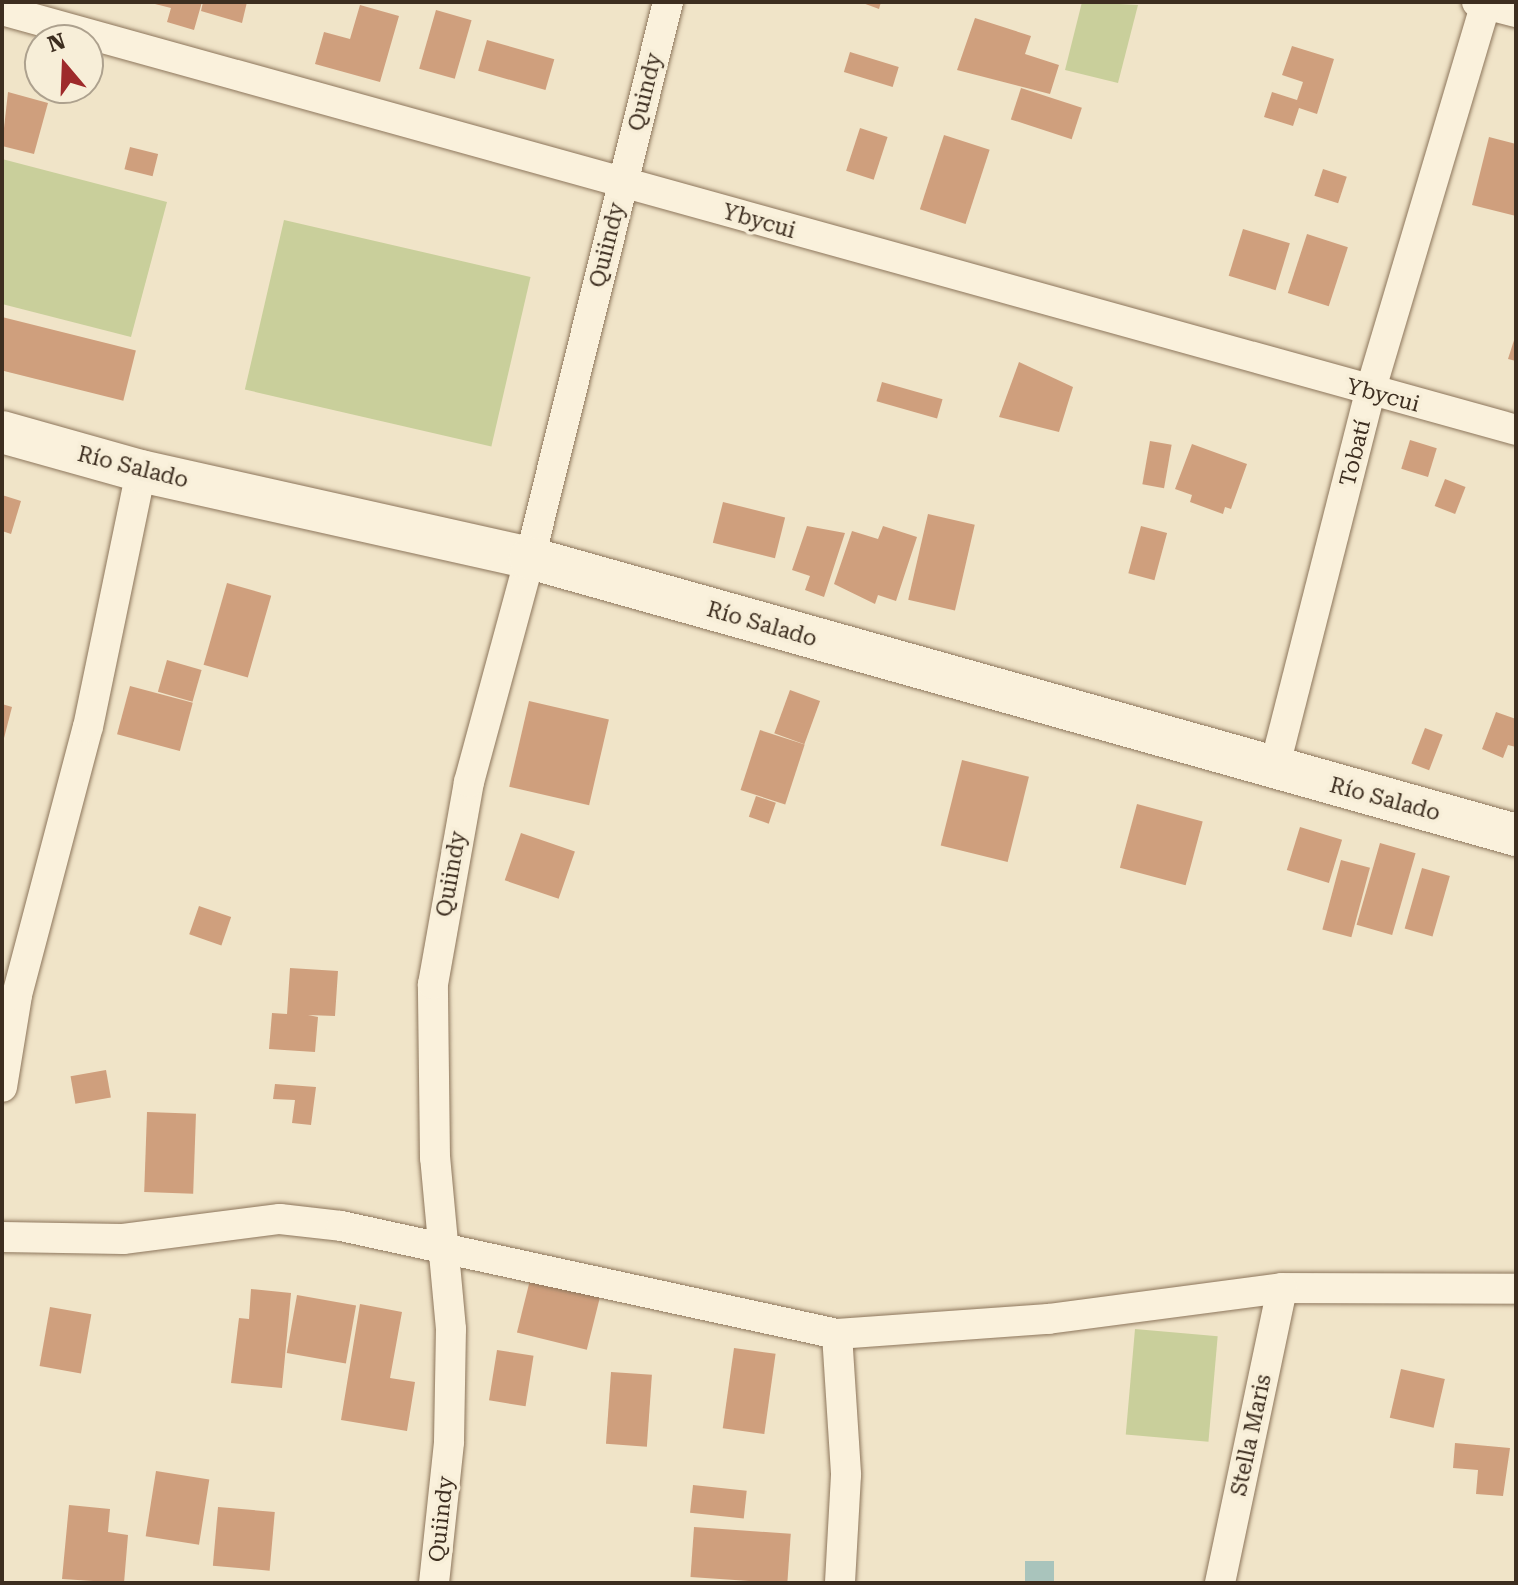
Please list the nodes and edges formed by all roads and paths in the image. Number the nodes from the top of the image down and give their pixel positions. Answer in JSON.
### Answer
{"nodes":[{"id":1,"x":668,"y":2,"type":"edge"},
{"id":2,"x":1483,"y":3,"type":"edge"},
{"id":3,"x":2,"y":10,"type":"edge"},
{"id":4,"x":1516,"y":12,"type":"edge"},
{"id":5,"x":622,"y":182,"type":"junction"},
{"id":6,"x":1370,"y":392,"type":"junction"},
{"id":7,"x":1516,"y":430,"type":"edge"},
{"id":8,"x":2,"y":432,"type":"edge"},
{"id":9,"x":141,"y":471,"type":"junction"},
{"id":10,"x":530,"y":558,"type":"junction"},
{"id":11,"x":1274,"y":769,"type":"junction"},
{"id":12,"x":1516,"y":835,"type":"edge"},
{"id":13,"x":2,"y":1087,"type":"edge"},
{"id":14,"x":2,"y":1237,"type":"edge"},
{"id":15,"x":444,"y":1245,"type":"junction"},
{"id":16,"x":1282,"y":1288,"type":"junction"},
{"id":17,"x":1516,"y":1289,"type":"edge"},
{"id":18,"x":837,"y":1334,"type":"junction"},
{"id":19,"x":434,"y":1583,"type":"edge"},
{"id":20,"x":840,"y":1583,"type":"edge"},
{"id":21,"x":1220,"y":1583,"type":"edge"}],
"edges":[{"from":1,"to":5,"type":"street","name":"Quindy"},
{"from":2,"to":4,"type":"street"},
{"from":2,"to":6,"type":"street","name":"Tobatí"},
{"from":3,"to":5,"type":"street","name":"Ybycui"},
{"from":5,"to":6,"type":"street","name":"Ybycui"},
{"from":5,"to":10,"type":"street","name":"Quiindy"},
{"from":6,"to":7,"type":"street","name":"Ybycui"},
{"from":6,"to":11,"type":"street","name":"Tobatí"},
{"from":8,"to":9,"type":"street","name":"Río Salado"},
{"from":9,"to":10,"type":"street","name":"Río Salado"},
{"from":9,"to":13,"type":"street"},
{"from":10,"to":11,"type":"street","name":"Río Salado"},
{"from":10,"to":15,"type":"street","name":"Quiindy"},
{"from":11,"to":12,"type":"street","name":"Río Salado"},
{"from":14,"to":15,"type":"street"},
{"from":15,"to":18,"type":"street"},
{"from":15,"to":19,"type":"street","name":"Quiindy"},
{"from":16,"to":17,"type":"street"},
{"from":16,"to":18,"type":"street"},
{"from":16,"to":21,"type":"street","name":"Stella Maris"},
{"from":18,"to":20,"type":"street"}]}
